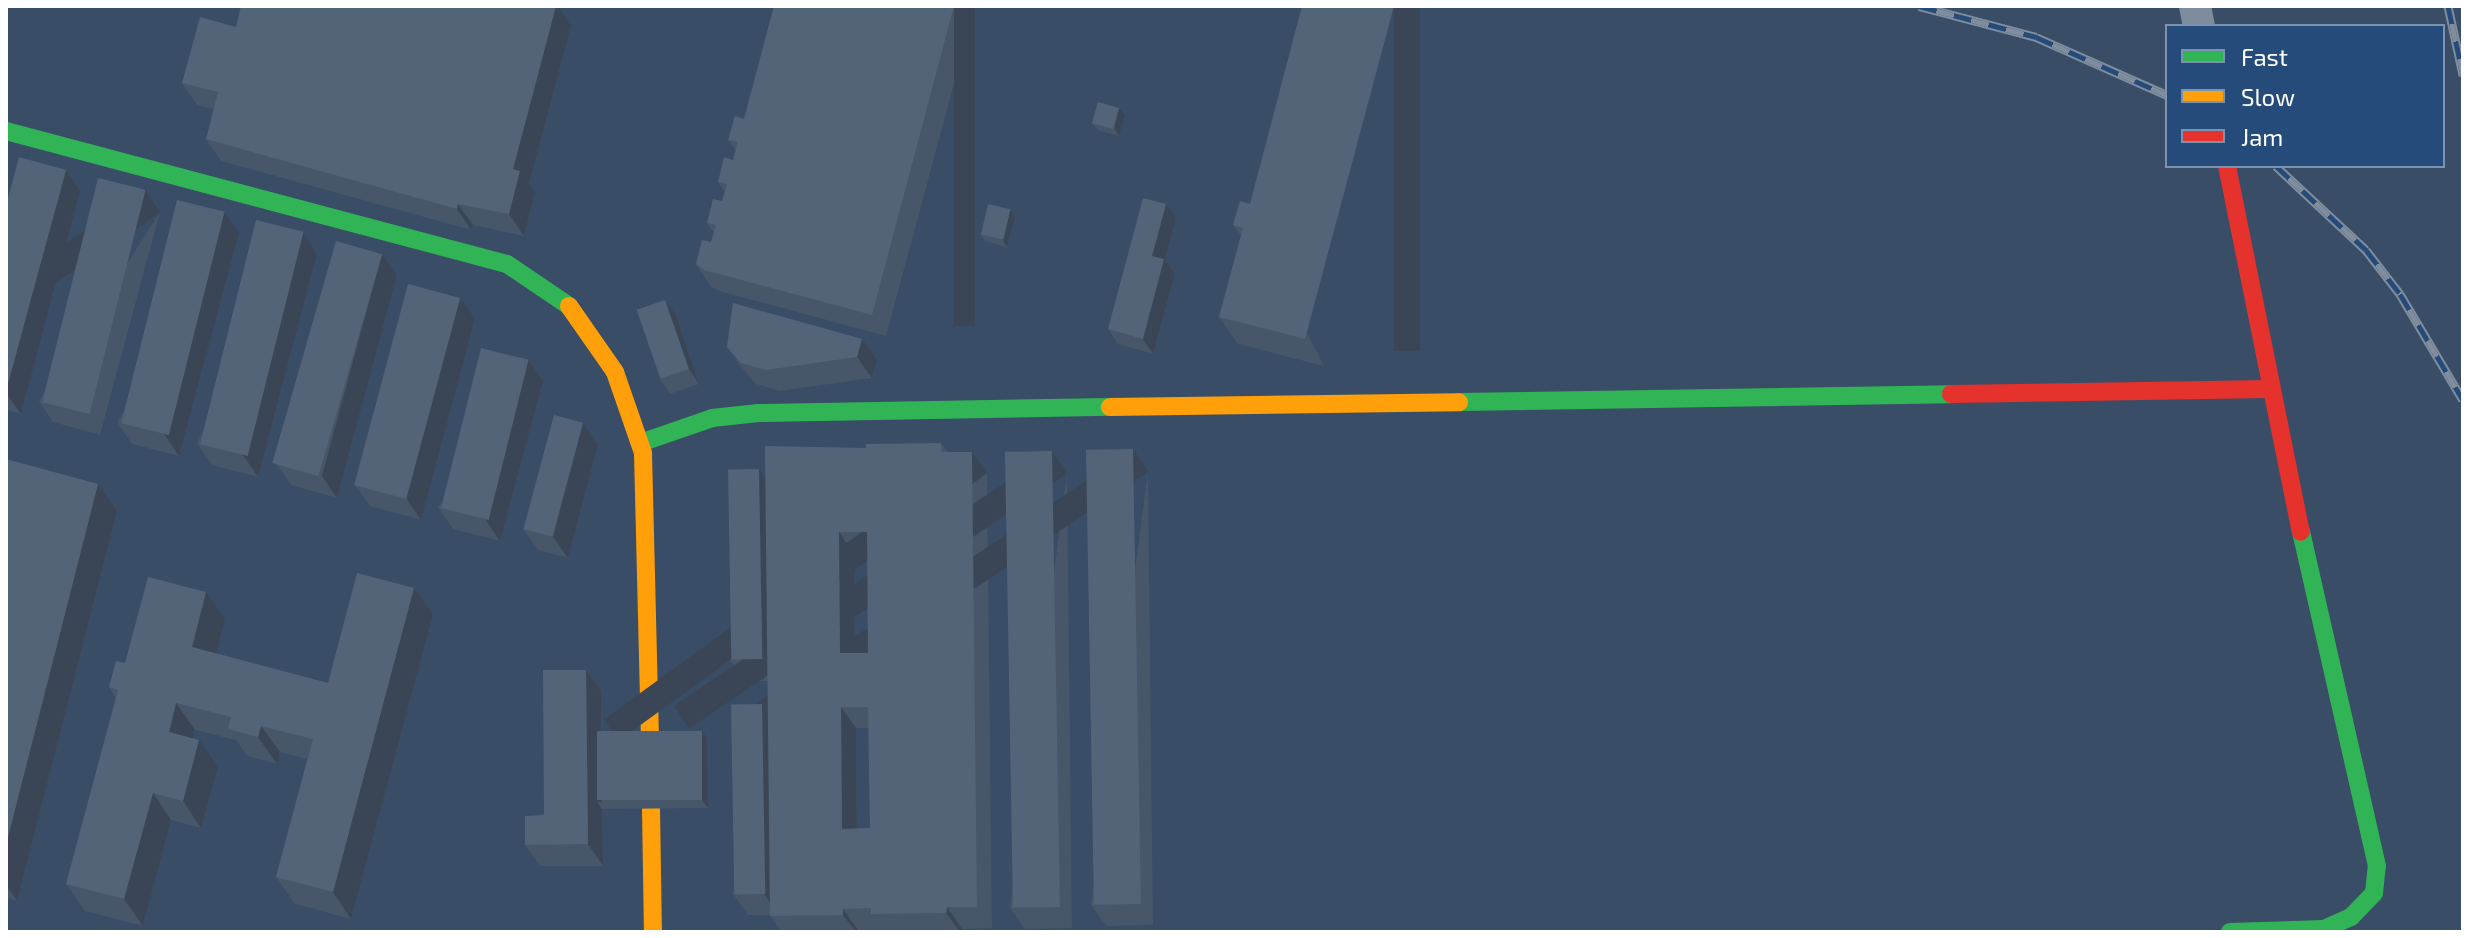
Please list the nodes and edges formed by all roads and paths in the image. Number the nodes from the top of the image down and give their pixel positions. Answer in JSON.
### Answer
{"nodes":[{"id":1,"x":6,"y":131,"type":"edge"},
{"id":2,"x":2227,"y":168,"type":"edge"},
{"id":3,"x":2269,"y":389,"type":"junction"},
{"id":4,"x":640,"y":443,"type":"junction"},
{"id":5,"x":650,"y":739,"type":"edge"},
{"id":6,"x":651,"y":809,"type":"edge"},
{"id":7,"x":653,"y":932,"type":"edge"},
{"id":8,"x":2230,"y":932,"type":"edge"}],
"edges":[{"from":1,"to":4,"type":"street"},
{"from":2,"to":3,"type":"street"},
{"from":3,"to":4,"type":"street"},
{"from":3,"to":8,"type":"street"},
{"from":4,"to":5,"type":"street"},
{"from":6,"to":7,"type":"street"}]}
